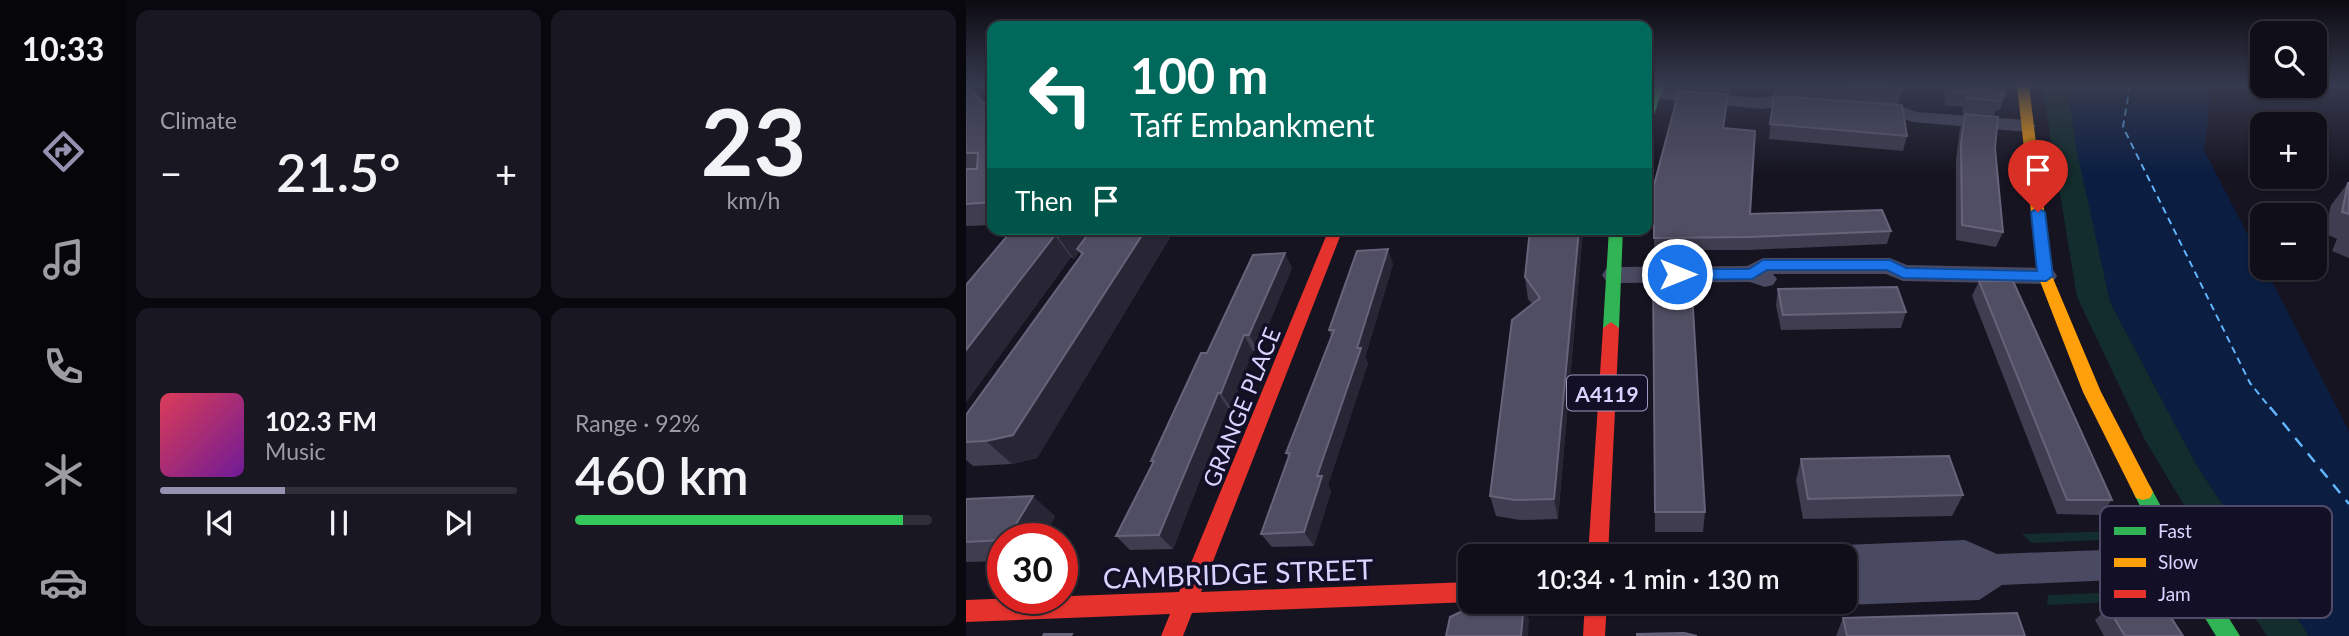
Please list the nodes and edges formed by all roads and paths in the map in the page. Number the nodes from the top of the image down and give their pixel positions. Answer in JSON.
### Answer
{"nodes":[{"id":1,"x":1872,"y":115,"type":"edge"},
{"id":2,"x":2026,"y":115,"type":"edge"},
{"id":3,"x":2027,"y":126,"type":"junction"},
{"id":4,"x":1334,"y":235,"type":"edge"},
{"id":5,"x":1616,"y":235,"type":"edge"},
{"id":6,"x":1614,"y":275,"type":"junction"},
{"id":7,"x":2046,"y":276,"type":"junction"},
{"id":8,"x":2151,"y":506,"type":"edge"},
{"id":9,"x":1599,"y":544,"type":"edge"},
{"id":10,"x":1857,"y":559,"type":"edge"},
{"id":11,"x":2100,"y":565,"type":"edge"},
{"id":12,"x":1995,"y":570,"type":"junction"},
{"id":13,"x":1857,"y":589,"type":"edge"},
{"id":14,"x":1458,"y":592,"type":"edge"},
{"id":15,"x":1187,"y":602,"type":"junction"},
{"id":16,"x":966,"y":611,"type":"edge"},
{"id":17,"x":1595,"y":614,"type":"edge"},
{"id":18,"x":2217,"y":618,"type":"edge"},
{"id":19,"x":1172,"y":636,"type":"edge"},
{"id":20,"x":1594,"y":636,"type":"edge"},
{"id":21,"x":2229,"y":636,"type":"edge"}],
"edges":[{"from":1,"to":3,"type":"street"},
{"from":2,"to":3,"type":"street"},
{"from":3,"to":7,"type":"street"},
{"from":4,"to":15,"type":"street","name":"GRANGE PLACE"},
{"from":5,"to":6,"type":"street","number":"A4119"},
{"from":6,"to":7,"type":"street"},
{"from":6,"to":9,"type":"street","number":"A4119"},
{"from":7,"to":8,"type":"street"},
{"from":10,"to":12,"type":"street"},
{"from":11,"to":12,"type":"street"},
{"from":12,"to":13,"type":"street"},
{"from":14,"to":15,"type":"street","name":"CAMBRIDGE STREET"},
{"from":15,"to":16,"type":"street","name":"CAMBRIDGE STREET"},
{"from":15,"to":19,"type":"street","name":"GRANGE PLACE"},
{"from":17,"to":20,"type":"street"},
{"from":18,"to":21,"type":"street"}]}
